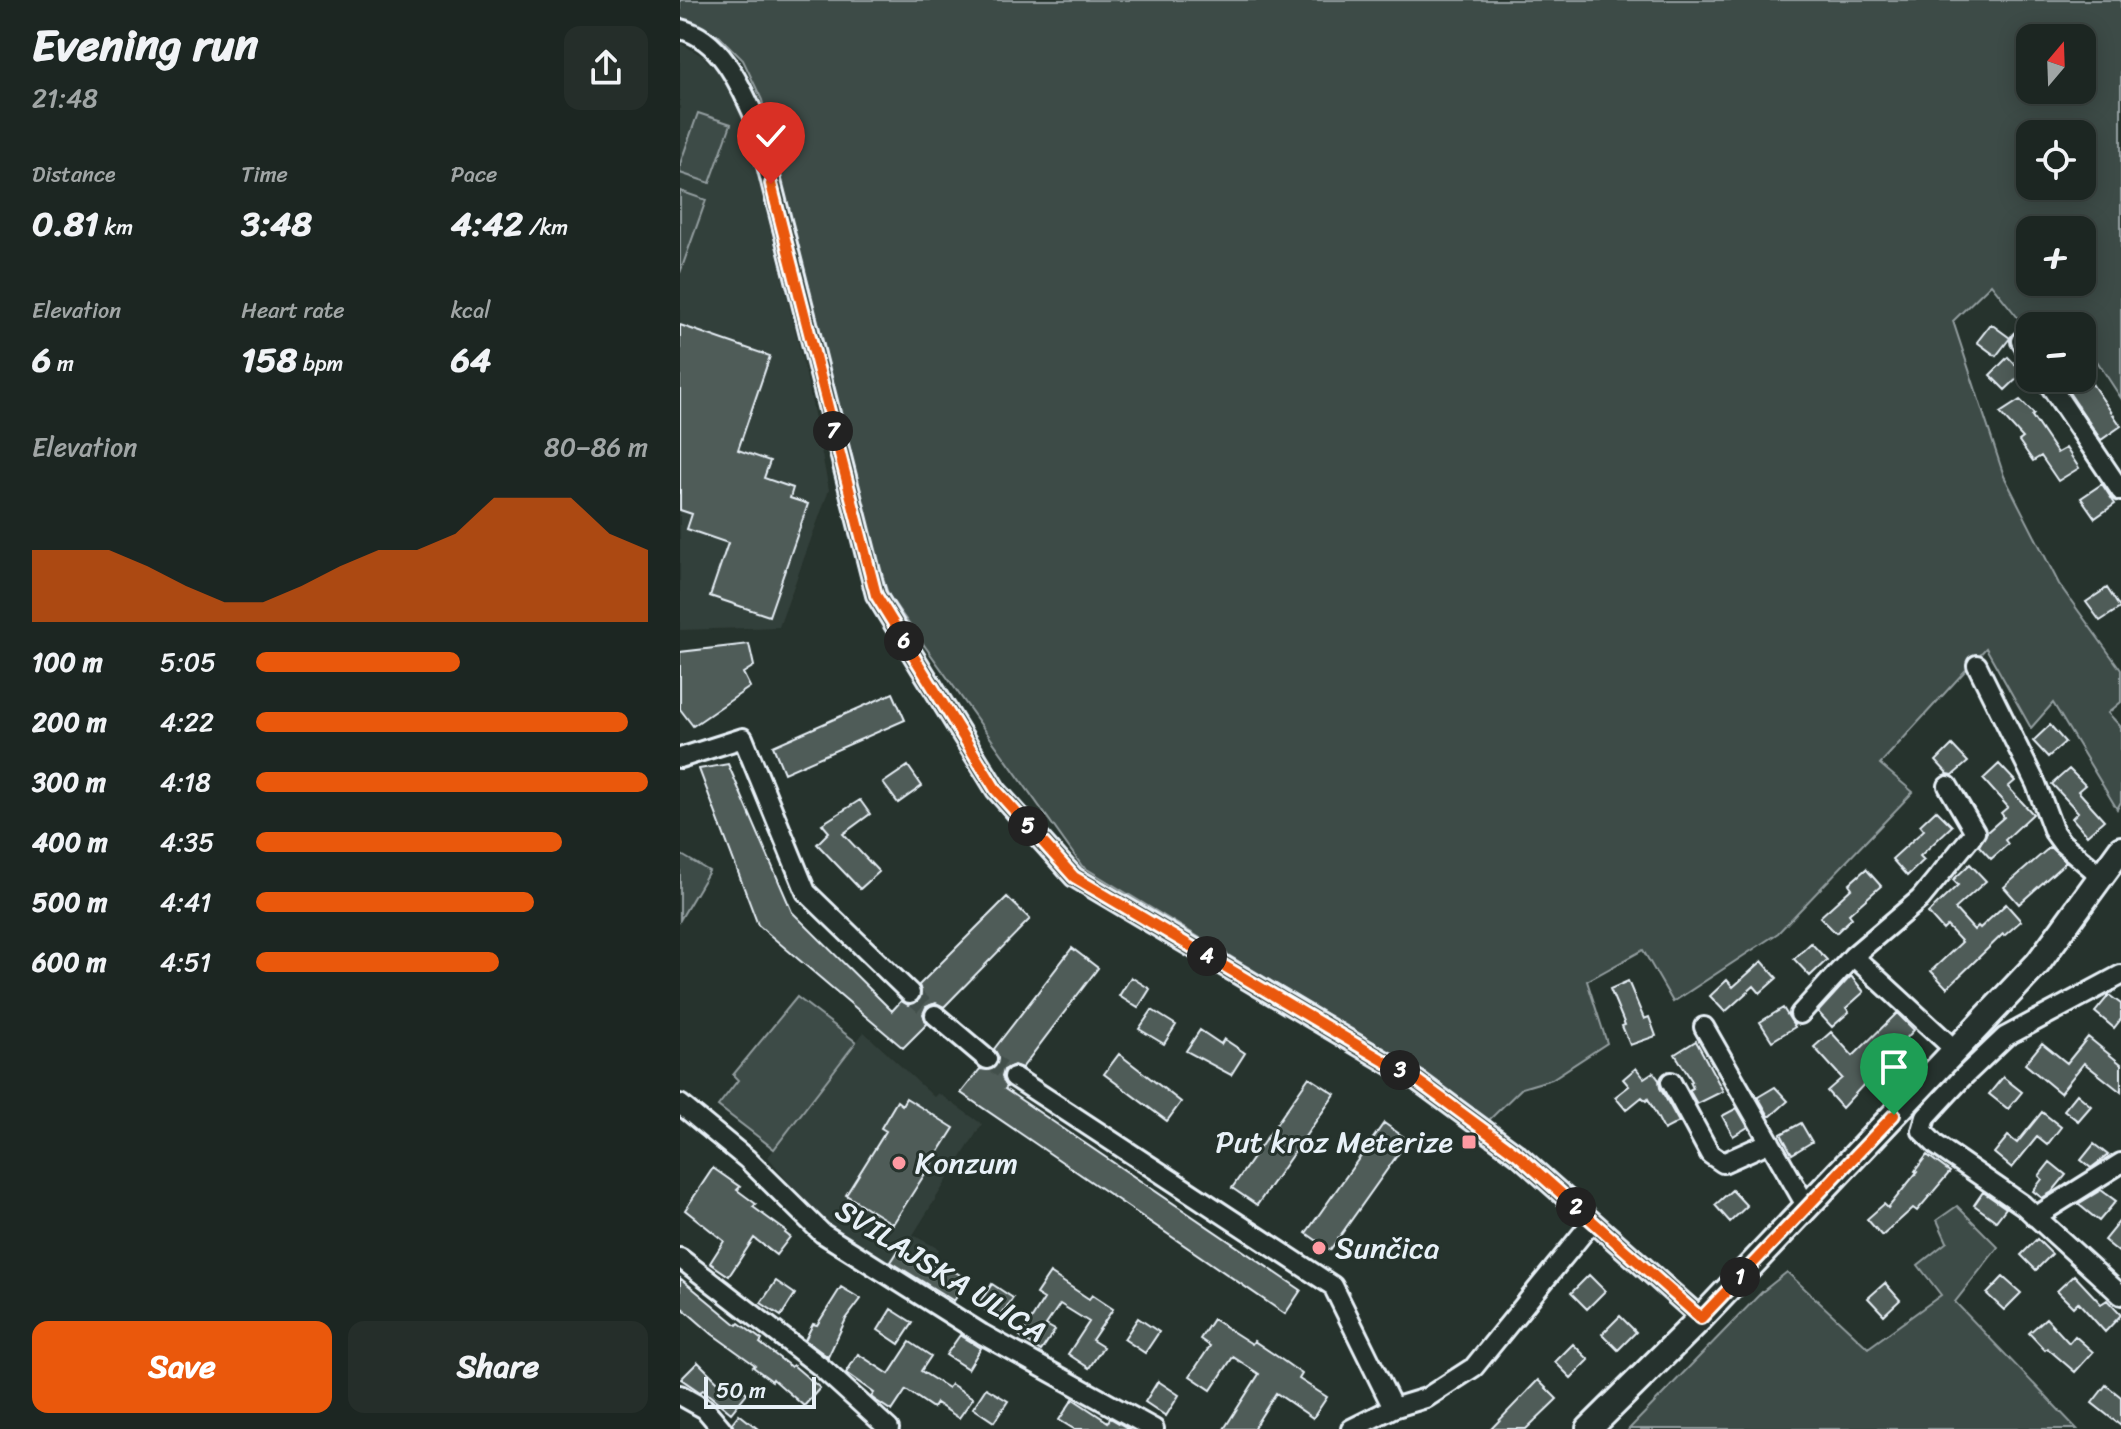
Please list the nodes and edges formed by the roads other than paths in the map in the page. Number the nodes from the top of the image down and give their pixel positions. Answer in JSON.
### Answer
{"nodes":[{"id":1,"x":680,"y":29,"type":"edge"},
{"id":2,"x":2054,"y":392,"type":"edge"},
{"id":3,"x":2121,"y":491,"type":"edge"},
{"id":4,"x":1977,"y":665,"type":"dead end"},
{"id":5,"x":680,"y":758,"type":"edge"},
{"id":6,"x":1948,"y":786,"type":"dead end"},
{"id":7,"x":2121,"y":849,"type":"edge"},
{"id":8,"x":2102,"y":877,"type":"junction"},
{"id":9,"x":1853,"y":956,"type":"junction"},
{"id":10,"x":2121,"y":975,"type":"edge"},
{"id":11,"x":910,"y":993,"type":"tunnel mouth"},
{"id":12,"x":1800,"y":1014,"type":"dead end"},
{"id":13,"x":935,"y":1015,"type":"tunnel mouth"},
{"id":14,"x":1704,"y":1027,"type":"dead end"},
{"id":15,"x":1955,"y":1050,"type":"junction"},
{"id":16,"x":987,"y":1059,"type":"tunnel mouth"},
{"id":17,"x":1014,"y":1077,"type":"tunnel mouth"},
{"id":18,"x":1671,"y":1082,"type":"dead end"},
{"id":19,"x":680,"y":1104,"type":"edge"},
{"id":20,"x":1770,"y":1142,"type":"junction"},
{"id":21,"x":2121,"y":1163,"type":"edge"},
{"id":22,"x":1807,"y":1207,"type":"junction"},
{"id":23,"x":2035,"y":1217,"type":"junction"},
{"id":24,"x":1592,"y":1222,"type":"junction"},
{"id":25,"x":680,"y":1258,"type":"edge"},
{"id":26,"x":2121,"y":1295,"type":"edge"},
{"id":27,"x":1701,"y":1318,"type":"junction"},
{"id":28,"x":680,"y":1395,"type":"edge"},
{"id":29,"x":1393,"y":1408,"type":"junction"},
{"id":30,"x":722,"y":1429,"type":"edge"},
{"id":31,"x":889,"y":1429,"type":"edge"},
{"id":32,"x":1154,"y":1429,"type":"edge"},
{"id":33,"x":1351,"y":1429,"type":"edge"},
{"id":34,"x":1589,"y":1429,"type":"edge"}],
"edges":[{"from":1,"to":24,"type":"street"},
{"from":2,"to":3,"type":"street"},
{"from":4,"to":8,"type":"street"},
{"from":5,"to":11,"type":"street"},
{"from":6,"to":9,"type":"street"},
{"from":7,"to":8,"type":"main road"},
{"from":8,"to":15,"type":"main road"},
{"from":9,"to":12,"type":"street"},
{"from":9,"to":15,"type":"street"},
{"from":10,"to":23,"type":"street"},
{"from":13,"to":16,"type":"street"},
{"from":14,"to":20,"type":"street"},
{"from":15,"to":22,"type":"main road"},
{"from":17,"to":29,"type":"street"},
{"from":18,"to":20,"type":"street"},
{"from":19,"to":32,"type":"street","name":"SVILAJSKA ULICA"},
{"from":20,"to":22,"type":"street"},
{"from":21,"to":23,"type":"street"},
{"from":22,"to":27,"type":"main road"},
{"from":23,"to":26,"type":"street"},
{"from":24,"to":27,"type":"street"},
{"from":24,"to":29,"type":"street"},
{"from":25,"to":31,"type":"street"},
{"from":27,"to":34,"type":"main road"},
{"from":28,"to":30,"type":"street"},
{"from":29,"to":33,"type":"street"}]}
